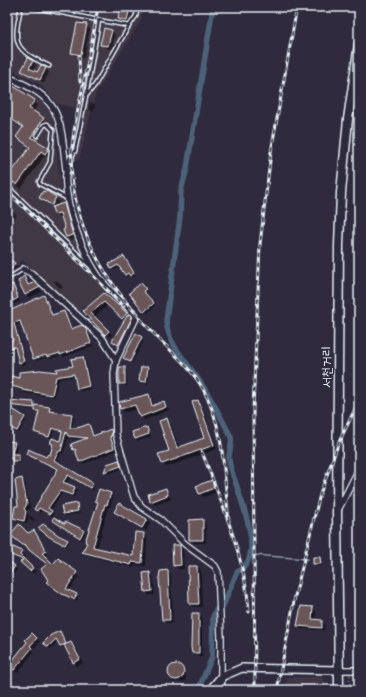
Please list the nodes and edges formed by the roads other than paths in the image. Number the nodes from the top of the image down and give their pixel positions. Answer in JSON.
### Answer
{"nodes":[{"id":1,"x":21,"y":7,"type":"edge"},
{"id":2,"x":32,"y":7,"type":"edge"},
{"id":3,"x":36,"y":7,"type":"edge"},
{"id":4,"x":66,"y":7,"type":"edge"},
{"id":5,"x":138,"y":7,"type":"edge"},
{"id":6,"x":65,"y":14,"type":"junction"},
{"id":7,"x":99,"y":20,"type":"junction"},
{"id":8,"x":129,"y":26,"type":"junction"},
{"id":9,"x":359,"y":44,"type":"edge"},
{"id":10,"x":49,"y":66,"type":"dead end"},
{"id":11,"x":7,"y":77,"type":"edge"},
{"id":12,"x":86,"y":96,"type":"junction"},
{"id":13,"x":37,"y":136,"type":"dead end"},
{"id":14,"x":71,"y":158,"type":"joint"},
{"id":15,"x":66,"y":172,"type":"junction"},
{"id":16,"x":7,"y":186,"type":"edge"},
{"id":17,"x":69,"y":203,"type":"junction"},
{"id":18,"x":23,"y":269,"type":"joint"},
{"id":19,"x":94,"y":269,"type":"junction"},
{"id":20,"x":7,"y":278,"type":"edge"},
{"id":21,"x":116,"y":360,"type":"junction"},
{"id":22,"x":359,"y":469,"type":"edge"},
{"id":23,"x":337,"y":512,"type":"junction"},
{"id":24,"x":339,"y":670,"type":"junction"},
{"id":25,"x":359,"y":670,"type":"edge"},
{"id":26,"x":221,"y":677,"type":"junction"},
{"id":27,"x":210,"y":690,"type":"edge"},
{"id":28,"x":220,"y":690,"type":"edge"},
{"id":29,"x":339,"y":690,"type":"edge"}],
"edges":[{"from":1,"to":10,"type":"lane"},
{"from":2,"to":3,"type":"lane"},
{"from":3,"to":6,"type":"lane"},
{"from":4,"to":6,"type":"lane"},
{"from":5,"to":8,"type":"lane"},
{"from":6,"to":7,"type":"lane"},
{"from":7,"to":8,"type":"lane"},
{"from":7,"to":12,"type":"lane"},
{"from":8,"to":12,"type":"lane"},
{"from":9,"to":23,"type":"main road","name":"서천거리"},
{"from":11,"to":15,"type":"street"},
{"from":12,"to":14,"type":"lane"},
{"from":13,"to":17,"type":"lane"},
{"from":14,"to":15,"type":"street"},
{"from":15,"to":17,"type":"street"},
{"from":16,"to":19,"type":"lane"},
{"from":17,"to":19,"type":"street"},
{"from":18,"to":20,"type":"lane"},
{"from":18,"to":21,"type":"street"},
{"from":19,"to":21,"type":"street"},
{"from":21,"to":26,"type":"street"},
{"from":22,"to":23,"type":"street"},
{"from":23,"to":24,"type":"main road","name":"서천거리"},
{"from":24,"to":25,"type":"street"},
{"from":24,"to":26,"type":"street"},
{"from":24,"to":29,"type":"main road","name":"서천거리"},
{"from":26,"to":27,"type":"street"},
{"from":26,"to":28,"type":"street"}]}
